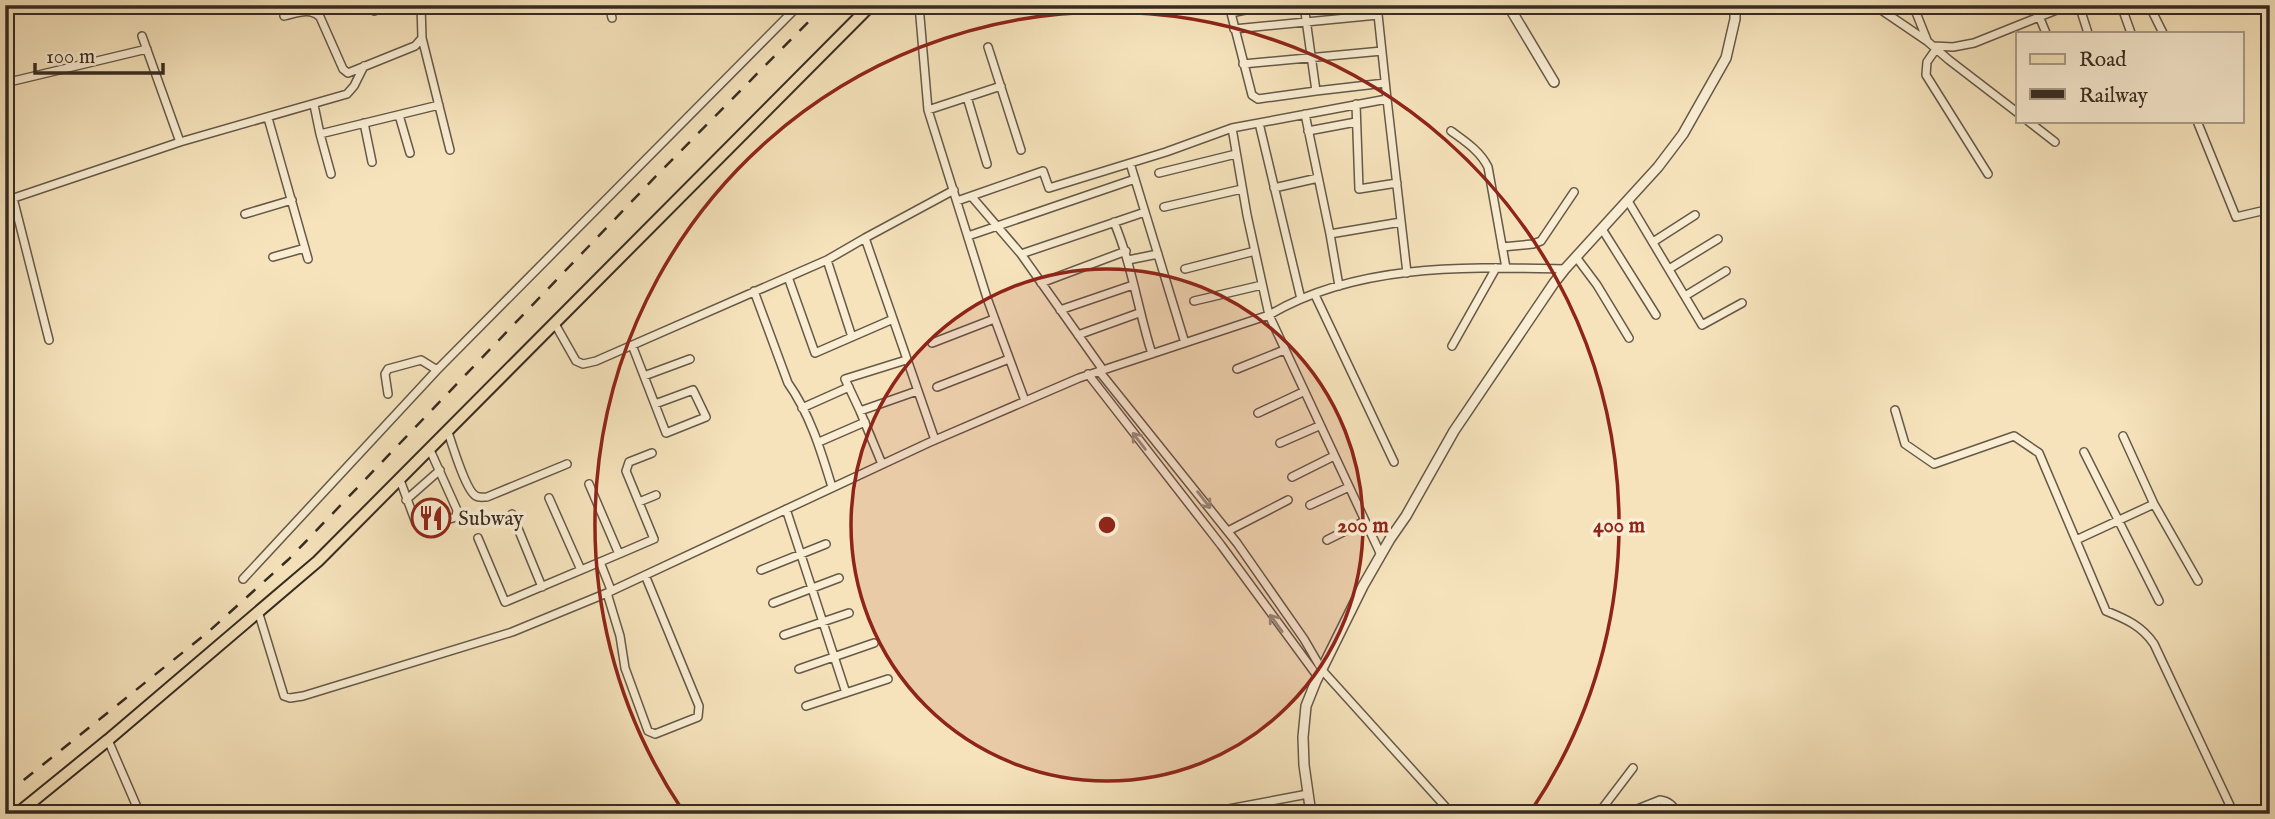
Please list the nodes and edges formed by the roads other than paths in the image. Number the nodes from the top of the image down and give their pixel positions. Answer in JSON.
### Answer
{"nodes":[{"id":1,"x":389,"y":5,"type":"edge"},
{"id":2,"x":422,"y":5,"type":"edge"},
{"id":3,"x":609,"y":5,"type":"edge"},
{"id":4,"x":653,"y":5,"type":"edge"},
{"id":5,"x":668,"y":5,"type":"edge"},
{"id":6,"x":799,"y":5,"type":"edge"},
{"id":7,"x":871,"y":5,"type":"edge"},
{"id":8,"x":919,"y":5,"type":"edge"},
{"id":9,"x":1268,"y":5,"type":"edge"},
{"id":10,"x":1304,"y":5,"type":"edge"},
{"id":11,"x":1377,"y":5,"type":"edge"},
{"id":12,"x":1508,"y":5,"type":"edge"},
{"id":13,"x":1735,"y":5,"type":"edge"},
{"id":14,"x":1874,"y":5,"type":"edge"},
{"id":15,"x":1913,"y":5,"type":"edge"},
{"id":16,"x":2069,"y":5,"type":"edge"},
{"id":17,"x":2079,"y":5,"type":"edge"},
{"id":18,"x":2121,"y":5,"type":"edge"},
{"id":19,"x":2149,"y":5,"type":"edge"},
{"id":20,"x":374,"y":11,"type":"dead end"},
{"id":21,"x":1378,"y":15,"type":"junction"},
{"id":22,"x":284,"y":16,"type":"dead end"},
{"id":23,"x":2039,"y":16,"type":"junction"},
{"id":24,"x":612,"y":18,"type":"dead end"},
{"id":25,"x":1306,"y":22,"type":"junction"},
{"id":26,"x":1234,"y":29,"type":"junction"},
{"id":27,"x":2046,"y":32,"type":"edge"},
{"id":28,"x":2088,"y":32,"type":"edge"},
{"id":29,"x":2131,"y":32,"type":"edge"},
{"id":30,"x":2162,"y":32,"type":"edge"},
{"id":31,"x":142,"y":36,"type":"dead end"},
{"id":32,"x":422,"y":38,"type":"junction"},
{"id":33,"x":1932,"y":45,"type":"junction"},
{"id":34,"x":988,"y":47,"type":"dead end"},
{"id":35,"x":146,"y":49,"type":"junction"},
{"id":36,"x":1382,"y":51,"type":"junction"},
{"id":37,"x":1311,"y":57,"type":"junction"},
{"id":38,"x":1243,"y":64,"type":"junction"},
{"id":39,"x":364,"y":66,"type":"junction"},
{"id":40,"x":1554,"y":82,"type":"dead end"},
{"id":41,"x":5,"y":83,"type":"edge"},
{"id":42,"x":1385,"y":83,"type":"junction"},
{"id":43,"x":1001,"y":86,"type":"junction"},
{"id":44,"x":1316,"y":91,"type":"junction"},
{"id":45,"x":967,"y":97,"type":"junction"},
{"id":46,"x":1387,"y":99,"type":"junction"},
{"id":47,"x":1356,"y":104,"type":"junction"},
{"id":48,"x":314,"y":105,"type":"junction"},
{"id":49,"x":439,"y":105,"type":"junction"},
{"id":50,"x":928,"y":110,"type":"junction"},
{"id":51,"x":2016,"y":111,"type":"edge"},
{"id":52,"x":1305,"y":114,"type":"junction"},
{"id":53,"x":399,"y":115,"type":"junction"},
{"id":54,"x":268,"y":118,"type":"junction"},
{"id":55,"x":1356,"y":122,"type":"junction"},
{"id":56,"x":2029,"y":122,"type":"edge"},
{"id":57,"x":2197,"y":122,"type":"edge"},
{"id":58,"x":363,"y":123,"type":"junction"},
{"id":59,"x":1259,"y":123,"type":"junction"},
{"id":60,"x":1232,"y":128,"type":"junction"},
{"id":61,"x":1308,"y":131,"type":"junction"},
{"id":62,"x":1451,"y":131,"type":"dead end"},
{"id":63,"x":320,"y":134,"type":"junction"},
{"id":64,"x":180,"y":142,"type":"junction"},
{"id":65,"x":2055,"y":142,"type":"dead end"},
{"id":66,"x":450,"y":150,"type":"dead end"},
{"id":67,"x":1021,"y":150,"type":"dead end"},
{"id":68,"x":410,"y":153,"type":"dead end"},
{"id":69,"x":1236,"y":154,"type":"junction"},
{"id":70,"x":372,"y":162,"type":"dead end"},
{"id":71,"x":1130,"y":163,"type":"junction"},
{"id":72,"x":987,"y":164,"type":"dead end"},
{"id":73,"x":1159,"y":173,"type":"dead end"},
{"id":74,"x":331,"y":174,"type":"dead end"},
{"id":75,"x":1989,"y":174,"type":"dead end"},
{"id":76,"x":1318,"y":178,"type":"junction"},
{"id":77,"x":1135,"y":179,"type":"junction"},
{"id":78,"x":1396,"y":183,"type":"junction"},
{"id":79,"x":1274,"y":188,"type":"junction"},
{"id":80,"x":1242,"y":189,"type":"junction"},
{"id":81,"x":954,"y":190,"type":"junction"},
{"id":82,"x":1574,"y":192,"type":"dead end"},
{"id":83,"x":972,"y":197,"type":"junction"},
{"id":84,"x":9,"y":200,"type":"edge"},
{"id":85,"x":292,"y":200,"type":"junction"},
{"id":86,"x":957,"y":201,"type":"junction"},
{"id":87,"x":1629,"y":201,"type":"junction"},
{"id":88,"x":1164,"y":207,"type":"dead end"},
{"id":89,"x":2270,"y":209,"type":"edge"},
{"id":90,"x":1145,"y":212,"type":"junction"},
{"id":91,"x":245,"y":214,"type":"dead end"},
{"id":92,"x":1695,"y":215,"type":"dead end"},
{"id":93,"x":1114,"y":222,"type":"junction"},
{"id":94,"x":1401,"y":222,"type":"junction"},
{"id":95,"x":997,"y":226,"type":"junction"},
{"id":96,"x":1602,"y":229,"type":"junction"},
{"id":97,"x":1330,"y":233,"type":"junction"},
{"id":98,"x":968,"y":236,"type":"junction"},
{"id":99,"x":864,"y":238,"type":"junction"},
{"id":100,"x":1718,"y":239,"type":"dead end"},
{"id":101,"x":1653,"y":243,"type":"junction"},
{"id":102,"x":1502,"y":247,"type":"junction"},
{"id":103,"x":305,"y":248,"type":"junction"},
{"id":104,"x":1126,"y":251,"type":"junction"},
{"id":105,"x":1255,"y":251,"type":"junction"},
{"id":106,"x":1021,"y":254,"type":"junction"},
{"id":107,"x":1158,"y":254,"type":"junction"},
{"id":108,"x":273,"y":257,"type":"dead end"},
{"id":109,"x":1576,"y":257,"type":"junction"},
{"id":110,"x":308,"y":259,"type":"dead end"},
{"id":111,"x":827,"y":260,"type":"junction"},
{"id":112,"x":1128,"y":260,"type":"junction"},
{"id":113,"x":1496,"y":268,"type":"junction"},
{"id":114,"x":1506,"y":268,"type":"junction"},
{"id":115,"x":1185,"y":269,"type":"dead end"},
{"id":116,"x":1565,"y":269,"type":"junction"},
{"id":117,"x":1669,"y":269,"type":"junction"},
{"id":118,"x":1726,"y":271,"type":"dead end"},
{"id":119,"x":1407,"y":272,"type":"junction"},
{"id":120,"x":788,"y":277,"type":"junction"},
{"id":121,"x":1041,"y":283,"type":"junction"},
{"id":122,"x":1133,"y":285,"type":"junction"},
{"id":123,"x":1262,"y":285,"type":"junction"},
{"id":124,"x":1339,"y":286,"type":"junction"},
{"id":125,"x":754,"y":291,"type":"junction"},
{"id":126,"x":1315,"y":295,"type":"junction"},
{"id":127,"x":1685,"y":296,"type":"junction"},
{"id":128,"x":1301,"y":299,"type":"junction"},
{"id":129,"x":1194,"y":301,"type":"dead end"},
{"id":130,"x":1742,"y":303,"type":"dead end"},
{"id":131,"x":1060,"y":310,"type":"junction"},
{"id":132,"x":1139,"y":313,"type":"junction"},
{"id":133,"x":1269,"y":315,"type":"junction"},
{"id":134,"x":1656,"y":315,"type":"dead end"},
{"id":135,"x":994,"y":319,"type":"junction"},
{"id":136,"x":891,"y":320,"type":"junction"},
{"id":137,"x":555,"y":324,"type":"junction"},
{"id":138,"x":1078,"y":335,"type":"junction"},
{"id":139,"x":852,"y":337,"type":"junction"},
{"id":140,"x":1629,"y":338,"type":"dead end"},
{"id":141,"x":49,"y":340,"type":"dead end"},
{"id":142,"x":932,"y":343,"type":"dead end"},
{"id":143,"x":1185,"y":343,"type":"junction"},
{"id":144,"x":632,"y":345,"type":"junction"},
{"id":145,"x":1452,"y":346,"type":"dead end"},
{"id":146,"x":1284,"y":350,"type":"junction"},
{"id":147,"x":5,"y":353,"type":"edge"},
{"id":148,"x":1152,"y":354,"type":"junction"},
{"id":149,"x":690,"y":359,"type":"dead end"},
{"id":150,"x":1010,"y":359,"type":"junction"},
{"id":151,"x":906,"y":360,"type":"junction"},
{"id":152,"x":9,"y":366,"type":"dead end"},
{"id":153,"x":1237,"y":369,"type":"dead end"},
{"id":154,"x":437,"y":370,"type":"junction"},
{"id":155,"x":1101,"y":370,"type":"junction"},
{"id":156,"x":1088,"y":374,"type":"junction"},
{"id":157,"x":644,"y":376,"type":"junction"},
{"id":158,"x":849,"y":387,"type":"junction"},
{"id":159,"x":937,"y":387,"type":"dead end"},
{"id":160,"x":917,"y":391,"type":"junction"},
{"id":161,"x":1303,"y":392,"type":"junction"},
{"id":162,"x":388,"y":394,"type":"dead end"},
{"id":163,"x":1026,"y":401,"type":"junction"},
{"id":164,"x":655,"y":404,"type":"junction"},
{"id":165,"x":802,"y":408,"type":"junction"},
{"id":166,"x":1895,"y":410,"type":"dead end"},
{"id":167,"x":860,"y":411,"type":"junction"},
{"id":168,"x":1258,"y":413,"type":"dead end"},
{"id":169,"x":865,"y":422,"type":"junction"},
{"id":170,"x":1319,"y":426,"type":"junction"},
{"id":171,"x":448,"y":432,"type":"junction"},
{"id":172,"x":2123,"y":436,"type":"dead end"},
{"id":173,"x":934,"y":440,"type":"junction"},
{"id":174,"x":819,"y":442,"type":"junction"},
{"id":175,"x":1280,"y":443,"type":"dead end"},
{"id":176,"x":430,"y":450,"type":"junction"},
{"id":177,"x":2084,"y":452,"type":"dead end"},
{"id":178,"x":652,"y":453,"type":"dead end"},
{"id":179,"x":1334,"y":456,"type":"junction"},
{"id":180,"x":1394,"y":462,"type":"dead end"},
{"id":181,"x":567,"y":464,"type":"dead end"},
{"id":182,"x":882,"y":464,"type":"junction"},
{"id":183,"x":440,"y":470,"type":"junction"},
{"id":184,"x":1292,"y":477,"type":"dead end"},
{"id":185,"x":400,"y":480,"type":"junction"},
{"id":186,"x":589,"y":484,"type":"dead end"},
{"id":187,"x":1349,"y":487,"type":"junction"},
{"id":188,"x":832,"y":488,"type":"junction"},
{"id":189,"x":656,"y":495,"type":"dead end"},
{"id":190,"x":549,"y":499,"type":"dead end"},
{"id":191,"x":407,"y":500,"type":"junction"},
{"id":192,"x":1288,"y":500,"type":"dead end"},
{"id":193,"x":639,"y":502,"type":"junction"},
{"id":194,"x":2154,"y":504,"type":"junction"},
{"id":195,"x":1310,"y":505,"type":"dead end"},
{"id":196,"x":786,"y":509,"type":"junction"},
{"id":197,"x":512,"y":514,"type":"dead end"},
{"id":198,"x":2119,"y":520,"type":"junction"},
{"id":199,"x":1365,"y":521,"type":"junction"},
{"id":200,"x":1228,"y":531,"type":"junction"},
{"id":201,"x":478,"y":538,"type":"dead end"},
{"id":202,"x":1327,"y":540,"type":"dead end"},
{"id":203,"x":2076,"y":540,"type":"junction"},
{"id":204,"x":826,"y":544,"type":"dead end"},
{"id":205,"x":619,"y":554,"type":"junction"},
{"id":206,"x":800,"y":555,"type":"junction"},
{"id":207,"x":1381,"y":555,"type":"junction"},
{"id":208,"x":600,"y":562,"type":"junction"},
{"id":209,"x":581,"y":570,"type":"junction"},
{"id":210,"x":761,"y":570,"type":"dead end"},
{"id":211,"x":645,"y":575,"type":"junction"},
{"id":212,"x":839,"y":578,"type":"dead end"},
{"id":213,"x":243,"y":579,"type":"dead end"},
{"id":214,"x":2198,"y":581,"type":"dead end"},
{"id":215,"x":542,"y":587,"type":"junction"},
{"id":216,"x":811,"y":589,"type":"junction"},
{"id":217,"x":609,"y":591,"type":"junction"},
{"id":218,"x":2159,"y":601,"type":"dead end"},
{"id":219,"x":773,"y":603,"type":"dead end"},
{"id":220,"x":258,"y":611,"type":"junction"},
{"id":221,"x":849,"y":613,"type":"dead end"},
{"id":222,"x":822,"y":622,"type":"junction"},
{"id":223,"x":784,"y":635,"type":"dead end"},
{"id":224,"x":874,"y":643,"type":"dead end"},
{"id":225,"x":833,"y":657,"type":"junction"},
{"id":226,"x":799,"y":669,"type":"dead end"},
{"id":227,"x":1320,"y":673,"type":"junction"},
{"id":228,"x":888,"y":679,"type":"dead end"},
{"id":229,"x":845,"y":693,"type":"junction"},
{"id":230,"x":806,"y":706,"type":"dead end"},
{"id":231,"x":108,"y":740,"type":"junction"},
{"id":232,"x":1633,"y":768,"type":"dead end"},
{"id":233,"x":1308,"y":793,"type":"junction"},
{"id":234,"x":17,"y":814,"type":"edge"},
{"id":235,"x":140,"y":814,"type":"edge"},
{"id":236,"x":1202,"y":814,"type":"edge"},
{"id":237,"x":1308,"y":814,"type":"edge"},
{"id":238,"x":1452,"y":814,"type":"edge"},
{"id":239,"x":1598,"y":814,"type":"edge"},
{"id":240,"x":1625,"y":814,"type":"edge"},
{"id":241,"x":1677,"y":814,"type":"edge"},
{"id":242,"x":2234,"y":814,"type":"edge"}],
"edges":[{"from":1,"to":20,"type":"street"},
{"from":2,"to":32,"type":"street"},
{"from":3,"to":24,"type":"street"},
{"from":4,"to":5,"type":"street"},
{"from":6,"to":154,"type":"street"},
{"from":7,"to":137,"type":"main road"},
{"from":8,"to":50,"type":"street"},
{"from":9,"to":26,"type":"street"},
{"from":10,"to":25,"type":"street"},
{"from":11,"to":21,"type":"street"},
{"from":12,"to":40,"type":"street"},
{"from":13,"to":87,"type":"street"},
{"from":14,"to":33,"type":"street"},
{"from":15,"to":33,"type":"street"},
{"from":16,"to":23,"type":"street"},
{"from":17,"to":28,"type":"street"},
{"from":18,"to":29,"type":"street"},
{"from":19,"to":30,"type":"street"},
{"from":21,"to":25,"type":"street"},
{"from":21,"to":36,"type":"street"},
{"from":22,"to":39,"type":"street"},
{"from":23,"to":27,"type":"street"},
{"from":23,"to":33,"type":"street"},
{"from":25,"to":26,"type":"street"},
{"from":25,"to":37,"type":"street"},
{"from":26,"to":38,"type":"street"},
{"from":31,"to":35,"type":"street"},
{"from":32,"to":39,"type":"street"},
{"from":32,"to":49,"type":"street"},
{"from":33,"to":51,"type":"street"},
{"from":33,"to":75,"type":"street"},
{"from":34,"to":43,"type":"street"},
{"from":35,"to":41,"type":"street"},
{"from":35,"to":64,"type":"street"},
{"from":36,"to":37,"type":"street"},
{"from":36,"to":42,"type":"street"},
{"from":37,"to":38,"type":"street"},
{"from":37,"to":44,"type":"street"},
{"from":38,"to":44,"type":"street"},
{"from":39,"to":48,"type":"street"},
{"from":42,"to":44,"type":"street"},
{"from":42,"to":46,"type":"street"},
{"from":43,"to":45,"type":"street"},
{"from":43,"to":67,"type":"street"},
{"from":45,"to":50,"type":"street"},
{"from":45,"to":72,"type":"street"},
{"from":46,"to":47,"type":"street"},
{"from":46,"to":78,"type":"street"},
{"from":47,"to":52,"type":"street"},
{"from":47,"to":55,"type":"street"},
{"from":48,"to":54,"type":"street"},
{"from":48,"to":63,"type":"street"},
{"from":49,"to":53,"type":"street"},
{"from":49,"to":66,"type":"street"},
{"from":50,"to":81,"type":"street"},
{"from":52,"to":59,"type":"street"},
{"from":52,"to":61,"type":"street"},
{"from":53,"to":58,"type":"street"},
{"from":53,"to":68,"type":"street"},
{"from":54,"to":64,"type":"street"},
{"from":54,"to":85,"type":"street"},
{"from":55,"to":61,"type":"street"},
{"from":55,"to":78,"type":"street"},
{"from":56,"to":65,"type":"street"},
{"from":57,"to":89,"type":"street"},
{"from":58,"to":63,"type":"street"},
{"from":58,"to":70,"type":"street"},
{"from":59,"to":60,"type":"street"},
{"from":59,"to":79,"type":"street"},
{"from":60,"to":69,"type":"street"},
{"from":60,"to":71,"type":"street"},
{"from":61,"to":76,"type":"street"},
{"from":62,"to":102,"type":"street"},
{"from":63,"to":74,"type":"street"},
{"from":64,"to":84,"type":"street"},
{"from":69,"to":73,"type":"street"},
{"from":69,"to":80,"type":"street"},
{"from":71,"to":77,"type":"street"},
{"from":71,"to":83,"type":"street"},
{"from":76,"to":79,"type":"street"},
{"from":76,"to":97,"type":"street"},
{"from":77,"to":90,"type":"street"},
{"from":77,"to":95,"type":"street"},
{"from":78,"to":94,"type":"street"},
{"from":79,"to":128,"type":"street"},
{"from":80,"to":88,"type":"street"},
{"from":80,"to":105,"type":"street"},
{"from":81,"to":86,"type":"street"},
{"from":81,"to":99,"type":"street"},
{"from":82,"to":102,"type":"street"},
{"from":83,"to":86,"type":"street"},
{"from":83,"to":95,"type":"street"},
{"from":84,"to":141,"type":"street"},
{"from":85,"to":91,"type":"street"},
{"from":85,"to":103,"type":"street"},
{"from":86,"to":98,"type":"street"},
{"from":87,"to":96,"type":"street"},
{"from":87,"to":101,"type":"street"},
{"from":90,"to":93,"type":"street"},
{"from":90,"to":107,"type":"street"},
{"from":92,"to":101,"type":"street"},
{"from":93,"to":104,"type":"street"},
{"from":93,"to":106,"type":"street"},
{"from":94,"to":97,"type":"street"},
{"from":94,"to":119,"type":"street"},
{"from":95,"to":98,"type":"street"},
{"from":95,"to":106,"type":"street"},
{"from":96,"to":109,"type":"street"},
{"from":96,"to":134,"type":"street"},
{"from":97,"to":124,"type":"street"},
{"from":98,"to":135,"type":"street"},
{"from":99,"to":111,"type":"street"},
{"from":99,"to":136,"type":"street"},
{"from":100,"to":117,"type":"street"},
{"from":101,"to":117,"type":"street"},
{"from":102,"to":114,"type":"street"},
{"from":103,"to":108,"type":"street"},
{"from":103,"to":110,"type":"street"},
{"from":104,"to":112,"type":"street"},
{"from":104,"to":121,"type":"street"},
{"from":105,"to":115,"type":"street"},
{"from":105,"to":123,"type":"street"},
{"from":106,"to":121,"type":"street"},
{"from":107,"to":112,"type":"street"},
{"from":107,"to":143,"type":"street"},
{"from":109,"to":116,"type":"street"},
{"from":109,"to":140,"type":"street"},
{"from":111,"to":120,"type":"street"},
{"from":111,"to":139,"type":"street"},
{"from":112,"to":122,"type":"street"},
{"from":113,"to":114,"type":"street"},
{"from":113,"to":119,"type":"street"},
{"from":113,"to":145,"type":"street"},
{"from":114,"to":116,"type":"street"},
{"from":116,"to":207,"type":"street"},
{"from":117,"to":127,"type":"street"},
{"from":118,"to":127,"type":"street"},
{"from":119,"to":124,"type":"street"},
{"from":120,"to":125,"type":"street"},
{"from":120,"to":139,"type":"street"},
{"from":121,"to":131,"type":"street"},
{"from":122,"to":131,"type":"street"},
{"from":122,"to":132,"type":"street"},
{"from":123,"to":129,"type":"street"},
{"from":123,"to":133,"type":"street"},
{"from":124,"to":126,"type":"street"},
{"from":125,"to":144,"type":"street"},
{"from":125,"to":165,"type":"street"},
{"from":126,"to":128,"type":"street"},
{"from":126,"to":180,"type":"street"},
{"from":127,"to":130,"type":"street"},
{"from":128,"to":133,"type":"street"},
{"from":131,"to":138,"type":"street"},
{"from":132,"to":138,"type":"street"},
{"from":132,"to":148,"type":"street"},
{"from":133,"to":143,"type":"street"},
{"from":133,"to":146,"type":"street"},
{"from":135,"to":142,"type":"street"},
{"from":135,"to":150,"type":"street"},
{"from":136,"to":139,"type":"street"},
{"from":136,"to":151,"type":"street"},
{"from":137,"to":144,"type":"street"},
{"from":137,"to":171,"type":"main road"},
{"from":138,"to":155,"type":"street"},
{"from":143,"to":148,"type":"street"},
{"from":144,"to":157,"type":"street"},
{"from":146,"to":153,"type":"street"},
{"from":146,"to":161,"type":"street"},
{"from":147,"to":152,"type":"street"},
{"from":148,"to":155,"type":"street"},
{"from":149,"to":157,"type":"street"},
{"from":150,"to":159,"type":"street"},
{"from":150,"to":163,"type":"street"},
{"from":151,"to":158,"type":"street"},
{"from":151,"to":160,"type":"street"},
{"from":154,"to":162,"type":"street"},
{"from":154,"to":213,"type":"street"},
{"from":155,"to":156,"type":"street"},
{"from":155,"to":200,"type":"street","one_way":true},
{"from":156,"to":163,"type":"street"},
{"from":227,"to":156,"type":"street","one_way":true},
{"from":157,"to":164,"type":"street"},
{"from":158,"to":165,"type":"street"},
{"from":158,"to":167,"type":"street"},
{"from":160,"to":167,"type":"street"},
{"from":160,"to":173,"type":"street"},
{"from":161,"to":168,"type":"street"},
{"from":161,"to":170,"type":"street"},
{"from":163,"to":173,"type":"street"},
{"from":164,"to":164,"type":"street"},
{"from":165,"to":174,"type":"street"},
{"from":166,"to":203,"type":"street"},
{"from":167,"to":169,"type":"street"},
{"from":169,"to":174,"type":"street"},
{"from":169,"to":182,"type":"street"},
{"from":170,"to":175,"type":"street"},
{"from":170,"to":179,"type":"street"},
{"from":171,"to":176,"type":"main road"},
{"from":171,"to":181,"type":"street"},
{"from":172,"to":194,"type":"street"},
{"from":173,"to":182,"type":"street"},
{"from":174,"to":188,"type":"street"},
{"from":176,"to":183,"type":"street"},
{"from":176,"to":185,"type":"main road"},
{"from":177,"to":198,"type":"street"},
{"from":178,"to":193,"type":"street"},
{"from":179,"to":184,"type":"street"},
{"from":179,"to":187,"type":"street"},
{"from":182,"to":188,"type":"street"},
{"from":183,"to":191,"type":"street"},
{"from":183,"to":191,"type":"street"},
{"from":185,"to":191,"type":"street"},
{"from":185,"to":220,"type":"main road"},
{"from":186,"to":205,"type":"street"},
{"from":187,"to":195,"type":"street"},
{"from":187,"to":199,"type":"street"},
{"from":188,"to":196,"type":"street"},
{"from":189,"to":193,"type":"street"},
{"from":190,"to":209,"type":"street"},
{"from":192,"to":200,"type":"street"},
{"from":193,"to":205,"type":"street"},
{"from":194,"to":198,"type":"street"},
{"from":194,"to":214,"type":"street"},
{"from":196,"to":206,"type":"street"},
{"from":196,"to":211,"type":"street"},
{"from":197,"to":215,"type":"street"},
{"from":198,"to":203,"type":"street"},
{"from":198,"to":218,"type":"street"},
{"from":199,"to":202,"type":"street"},
{"from":199,"to":207,"type":"street"},
{"from":200,"to":227,"type":"street"},
{"from":201,"to":215,"type":"street"},
{"from":203,"to":242,"type":"street"},
{"from":204,"to":206,"type":"street"},
{"from":205,"to":208,"type":"street"},
{"from":206,"to":210,"type":"street"},
{"from":206,"to":216,"type":"street"},
{"from":207,"to":227,"type":"street"},
{"from":208,"to":209,"type":"street"},
{"from":208,"to":217,"type":"street"},
{"from":209,"to":215,"type":"street"},
{"from":211,"to":217,"type":"street"},
{"from":211,"to":217,"type":"street"},
{"from":212,"to":216,"type":"street"},
{"from":216,"to":219,"type":"street"},
{"from":216,"to":222,"type":"street"},
{"from":217,"to":220,"type":"street"},
{"from":220,"to":231,"type":"main road"},
{"from":221,"to":222,"type":"street"},
{"from":222,"to":223,"type":"street"},
{"from":222,"to":225,"type":"street"},
{"from":224,"to":225,"type":"street"},
{"from":225,"to":226,"type":"street"},
{"from":225,"to":229,"type":"street"},
{"from":227,"to":233,"type":"street"},
{"from":227,"to":238,"type":"street"},
{"from":228,"to":229,"type":"street"},
{"from":229,"to":230,"type":"street"},
{"from":231,"to":234,"type":"main road"},
{"from":231,"to":235,"type":"street"},
{"from":232,"to":239,"type":"street"},
{"from":233,"to":236,"type":"street"},
{"from":233,"to":237,"type":"street"},
{"from":240,"to":241,"type":"street"}]}
